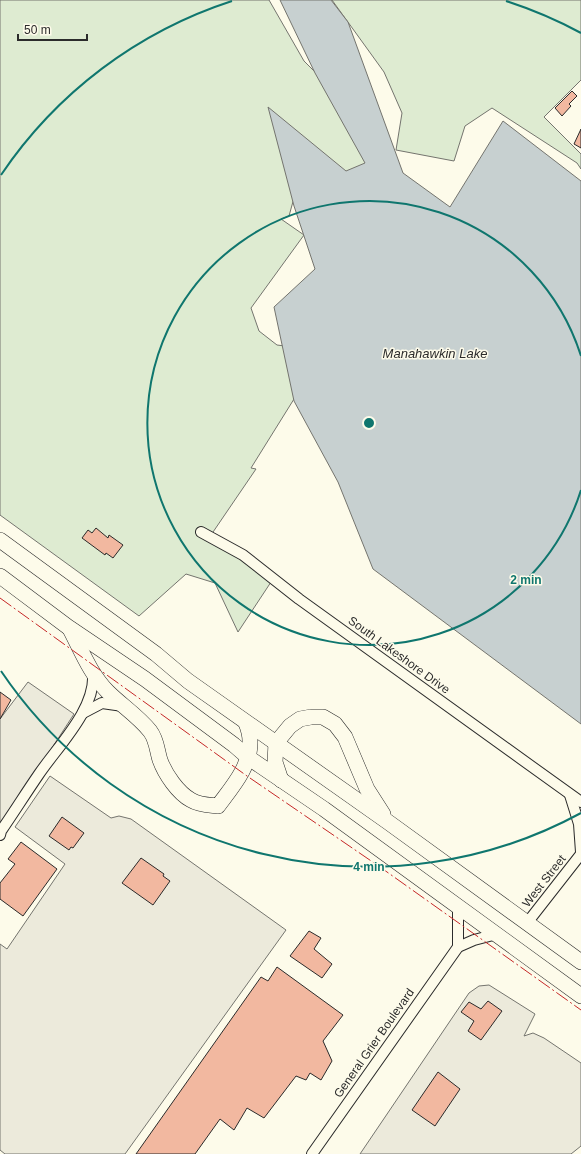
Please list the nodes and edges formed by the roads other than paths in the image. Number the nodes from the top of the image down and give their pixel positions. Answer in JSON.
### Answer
{"nodes":[{"id":1,"x":201,"y":532,"type":"dead end"},
{"id":2,"x":0,"y":540,"type":"edge"},
{"id":3,"x":0,"y":576,"type":"edge"},
{"id":4,"x":68,"y":627,"type":"junction"},
{"id":5,"x":93,"y":671,"type":"junction"},
{"id":6,"x":124,"y":706,"type":"junction"},
{"id":7,"x":83,"y":713,"type":"junction"},
{"id":8,"x":246,"y":722,"type":"junction"},
{"id":9,"x":276,"y":743,"type":"junction"},
{"id":10,"x":249,"y":758,"type":"junction"},
{"id":11,"x":281,"y":780,"type":"junction"},
{"id":12,"x":570,"y":795,"type":"junction"},
{"id":13,"x":581,"y":802,"type":"edge"},
{"id":14,"x":388,"y":822,"type":"junction"},
{"id":15,"x":0,"y":835,"type":"edge"},
{"id":16,"x":581,"y":853,"type":"edge"},
{"id":17,"x":458,"y":906,"type":"junction"},
{"id":18,"x":527,"y":923,"type":"junction"},
{"id":19,"x":497,"y":934,"type":"junction"},
{"id":20,"x":458,"y":947,"type":"junction"},
{"id":21,"x":581,"y":962,"type":"edge"},
{"id":22,"x":581,"y":996,"type":"edge"},
{"id":23,"x":312,"y":1154,"type":"edge"}],
"edges":[{"from":1,"to":12,"type":"street","name":"South Lakeshore Drive"},
{"from":2,"to":8,"type":"highway"},
{"from":3,"to":4,"type":"highway"},
{"from":4,"to":5,"type":"highway"},
{"from":4,"to":10,"type":"highway"},
{"from":5,"to":6,"type":"highway"},
{"from":5,"to":7,"type":"street"},
{"from":6,"to":7,"type":"street"},
{"from":6,"to":10,"type":"highway"},
{"from":7,"to":15,"type":"street"},
{"from":8,"to":9,"type":"highway"},
{"from":8,"to":10,"type":"highway"},
{"from":9,"to":11,"type":"highway"},
{"from":9,"to":14,"type":"highway"},
{"from":9,"to":14,"type":"highway"},
{"from":10,"to":11,"type":"highway"},
{"from":11,"to":17,"type":"highway"},
{"from":12,"to":13,"type":"street","name":"South Lakeshore Drive"},
{"from":12,"to":16,"type":"street","name":"West Street"},
{"from":14,"to":18,"type":"highway"},
{"from":16,"to":18,"type":"street","name":"West Street"},
{"from":17,"to":19,"type":"highway"},
{"from":17,"to":20,"type":"street"},
{"from":18,"to":21,"type":"highway"},
{"from":19,"to":20,"type":"street"},
{"from":19,"to":22,"type":"highway"},
{"from":20,"to":23,"type":"street","name":"General Grier Boulevard"}]}
